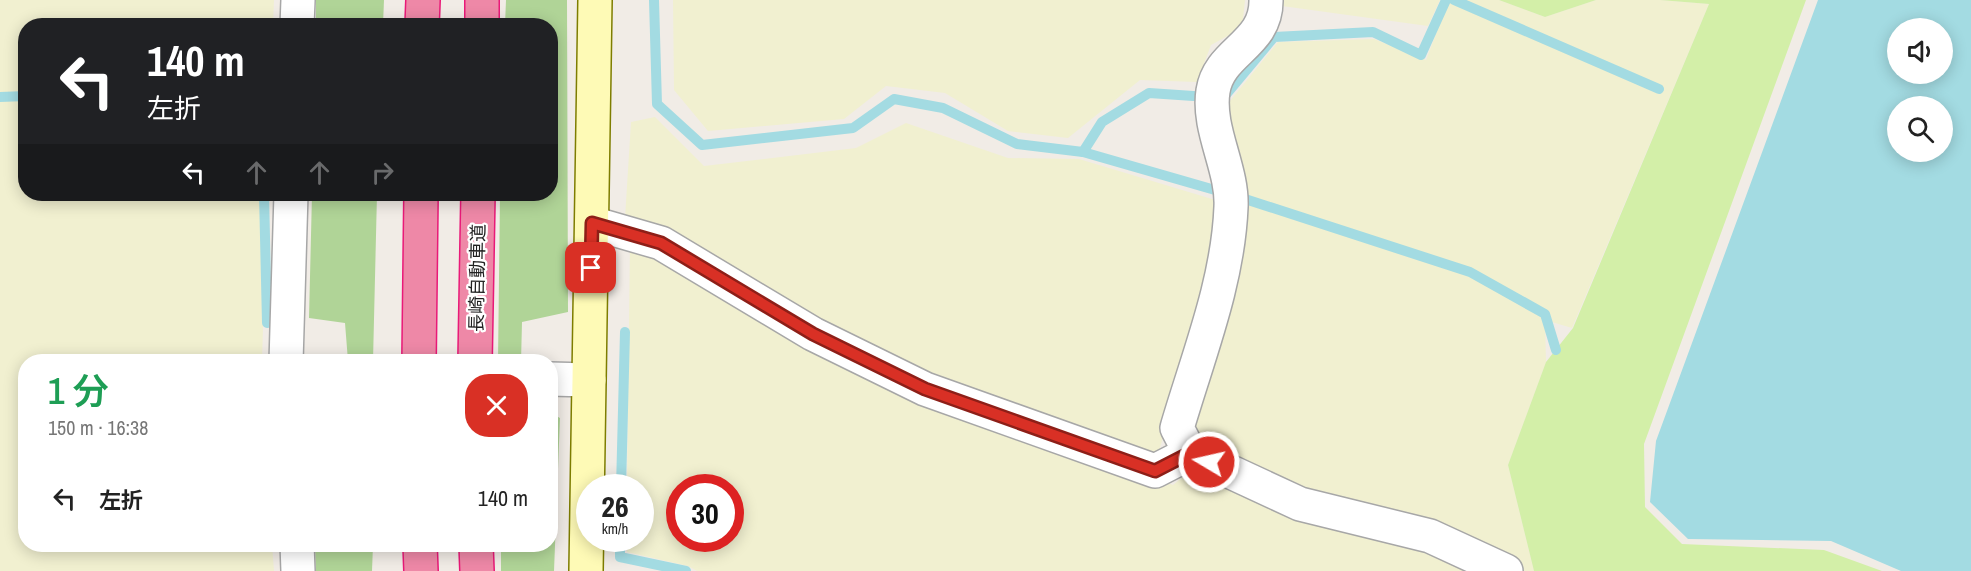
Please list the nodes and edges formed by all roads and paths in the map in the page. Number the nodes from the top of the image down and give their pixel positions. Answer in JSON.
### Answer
{"nodes":[{"id":1,"x":298,"y":0,"type":"edge"},
{"id":2,"x":423,"y":0,"type":"edge"},
{"id":3,"x":482,"y":0,"type":"edge"},
{"id":4,"x":595,"y":0,"type":"edge"},
{"id":5,"x":1266,"y":0,"type":"edge"},
{"id":6,"x":297,"y":18,"type":"edge"},
{"id":7,"x":422,"y":18,"type":"edge"},
{"id":8,"x":482,"y":18,"type":"edge"},
{"id":9,"x":291,"y":201,"type":"edge"},
{"id":10,"x":421,"y":201,"type":"edge"},
{"id":11,"x":478,"y":201,"type":"edge"},
{"id":12,"x":592,"y":223,"type":"junction"},
{"id":13,"x":286,"y":354,"type":"edge"},
{"id":14,"x":419,"y":354,"type":"edge"},
{"id":15,"x":475,"y":354,"type":"edge"},
{"id":16,"x":558,"y":379,"type":"edge"},
{"id":17,"x":589,"y":380,"type":"junction"},
{"id":18,"x":1190,"y":453,"type":"junction"},
{"id":19,"x":297,"y":552,"type":"edge"},
{"id":20,"x":420,"y":552,"type":"edge"},
{"id":21,"x":476,"y":552,"type":"edge"},
{"id":22,"x":298,"y":571,"type":"edge"},
{"id":23,"x":421,"y":571,"type":"edge"},
{"id":24,"x":477,"y":571,"type":"edge"},
{"id":25,"x":586,"y":571,"type":"edge"},
{"id":26,"x":1506,"y":571,"type":"edge"}],
"edges":[{"from":1,"to":6,"type":"street"},
{"from":2,"to":7,"type":"highway"},
{"from":3,"to":8,"type":"highway"},
{"from":4,"to":12,"type":"street"},
{"from":5,"to":18,"type":"street"},
{"from":9,"to":13,"type":"street"},
{"from":10,"to":14,"type":"highway"},
{"from":11,"to":15,"type":"highway","name":"長崎自動車道"},
{"from":12,"to":17,"type":"street"},
{"from":12,"to":18,"type":"street"},
{"from":16,"to":17,"type":"street"},
{"from":17,"to":25,"type":"street"},
{"from":18,"to":26,"type":"street"},
{"from":19,"to":22,"type":"street"},
{"from":20,"to":23,"type":"highway"},
{"from":21,"to":24,"type":"highway"}]}
